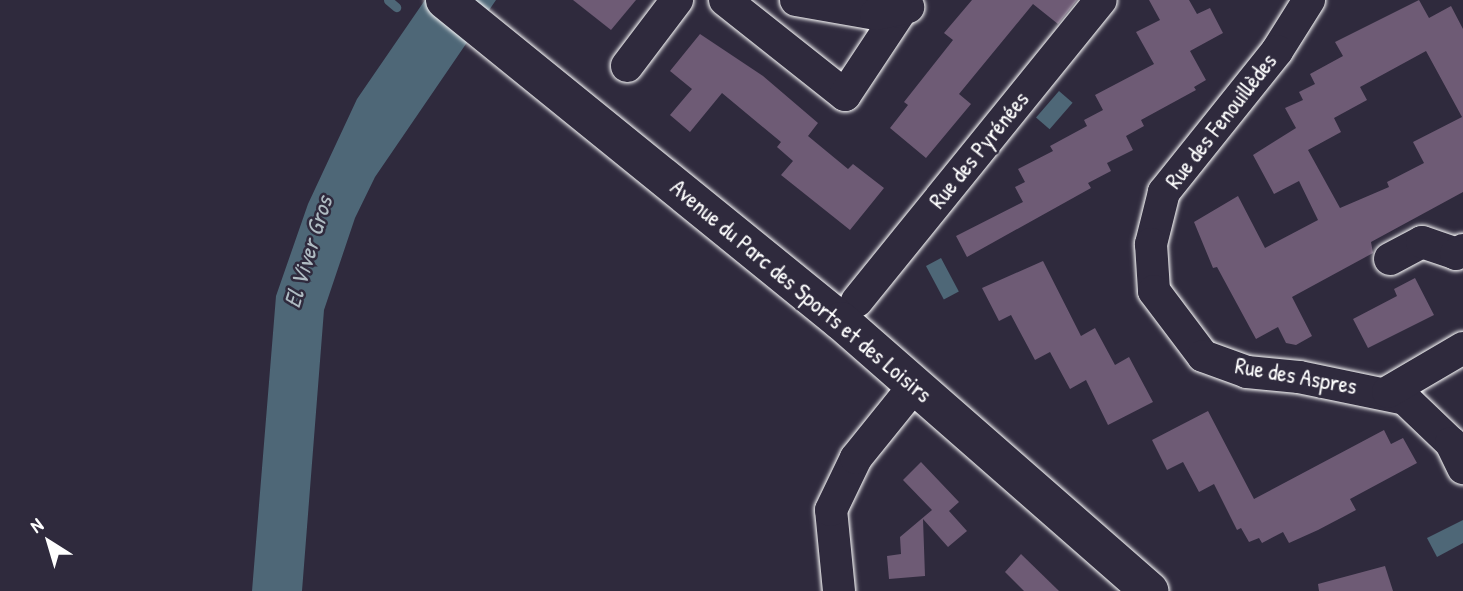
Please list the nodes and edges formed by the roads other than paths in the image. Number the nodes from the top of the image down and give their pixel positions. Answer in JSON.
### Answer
{"nodes":[{"id":1,"x":445,"y":0,"type":"edge"},
{"id":2,"x":677,"y":0,"type":"edge"},
{"id":3,"x":725,"y":0,"type":"edge"},
{"id":4,"x":796,"y":0,"type":"edge"},
{"id":5,"x":1101,"y":0,"type":"edge"},
{"id":6,"x":1308,"y":0,"type":"edge"},
{"id":7,"x":901,"y":4,"type":"edge"},
{"id":8,"x":627,"y":65,"type":"dead end"},
{"id":9,"x":1463,"y":250,"type":"edge"},
{"id":10,"x":1390,"y":259,"type":"dead end"},
{"id":11,"x":1154,"y":290,"type":"joint"},
{"id":12,"x":857,"y":300,"type":"dead end"},
{"id":13,"x":1463,"y":348,"type":"edge"},
{"id":14,"x":915,"y":385,"type":"junction"},
{"id":15,"x":1388,"y":392,"type":"junction"},
{"id":16,"x":1463,"y":468,"type":"edge"},
{"id":17,"x":839,"y":591,"type":"edge"},
{"id":18,"x":1149,"y":591,"type":"edge"}],
"edges":[{"from":1,"to":14,"type":"main road","name":"Avenue du Parc des Sports et des Loisirs"},
{"from":2,"to":8,"type":"street"},
{"from":3,"to":7,"type":"street"},
{"from":4,"to":7,"type":"street"},
{"from":5,"to":12,"type":"street","name":"Rue des Pyrénées"},
{"from":6,"to":11,"type":"street","name":"Rue des Fenouillèdes"},
{"from":9,"to":10,"type":"street"},
{"from":11,"to":15,"type":"street","name":"Rue des Aspres"},
{"from":13,"to":15,"type":"street","name":"Rue des Aspres"},
{"from":14,"to":17,"type":"street"},
{"from":14,"to":18,"type":"main road","name":"Avenue du Parc des Sports et des Loisirs"},
{"from":15,"to":16,"type":"street","name":"Rue des Aspres"}]}
